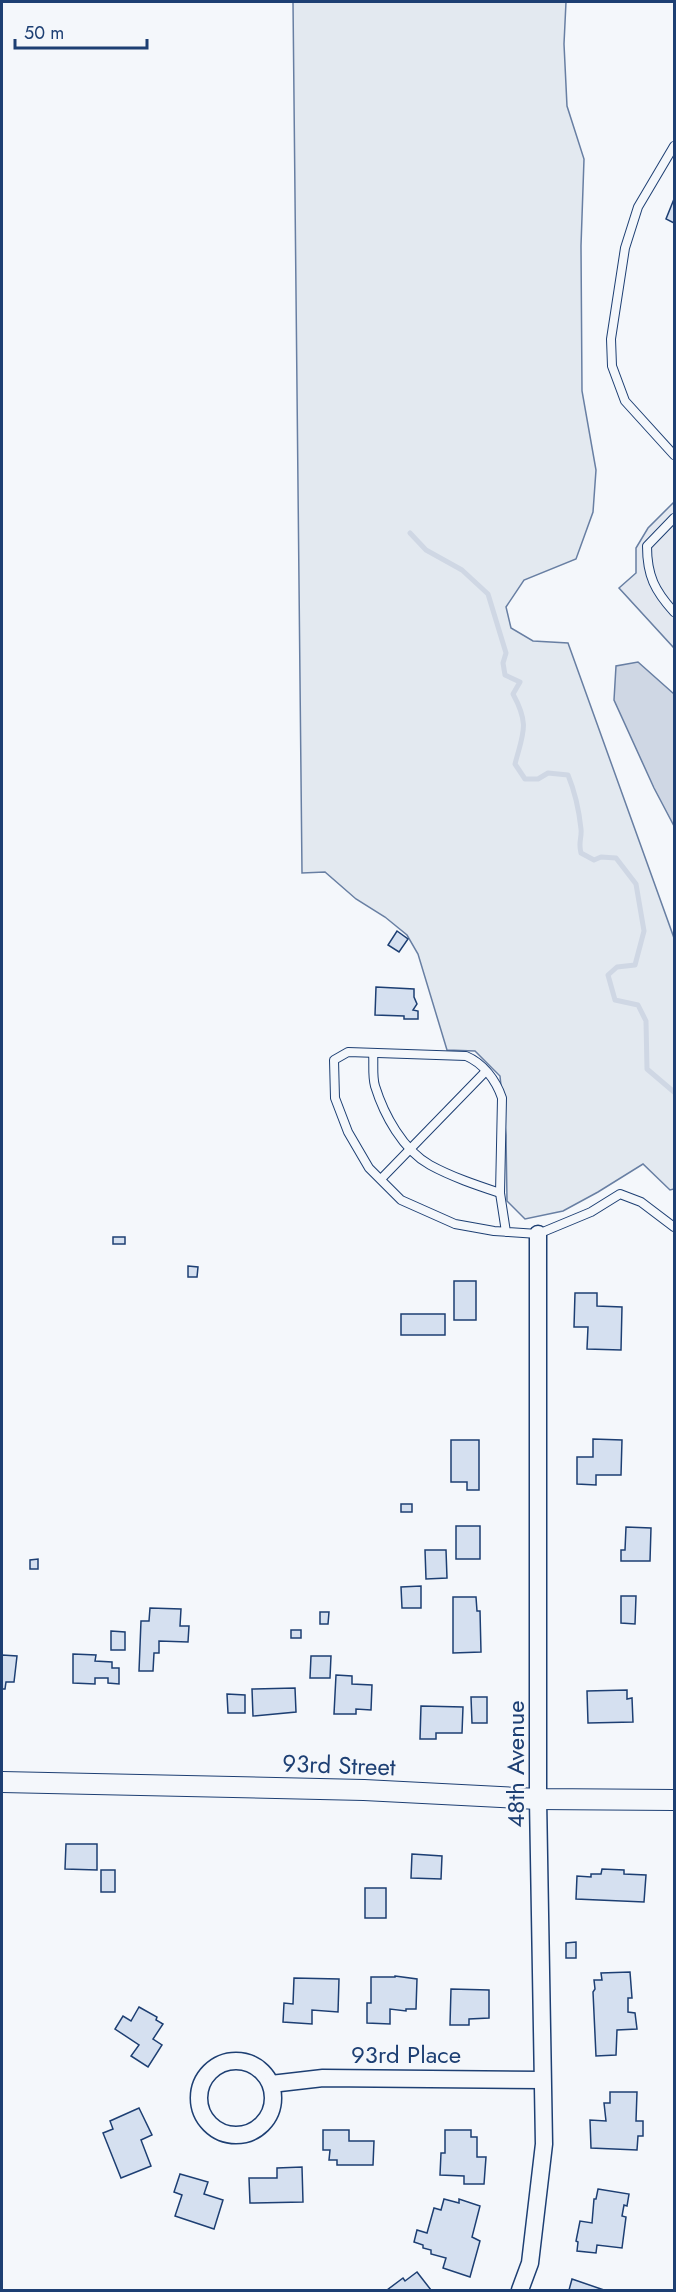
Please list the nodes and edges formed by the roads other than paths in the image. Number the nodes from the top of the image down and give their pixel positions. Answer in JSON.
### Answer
{"nodes":[{"id":1,"x":675,"y":146,"type":"edge"},
{"id":2,"x":675,"y":455,"type":"edge"},
{"id":3,"x":675,"y":518,"type":"edge"},
{"id":4,"x":667,"y":525,"type":"junction"},
{"id":5,"x":675,"y":533,"type":"edge"},
{"id":6,"x":675,"y":612,"type":"edge"},
{"id":7,"x":373,"y":1053,"type":"junction"},
{"id":8,"x":486,"y":1071,"type":"junction"},
{"id":9,"x":411,"y":1148,"type":"junction"},
{"id":10,"x":381,"y":1179,"type":"junction"},
{"id":11,"x":500,"y":1193,"type":"junction"},
{"id":12,"x":675,"y":1227,"type":"edge"},
{"id":13,"x":506,"y":1232,"type":"junction"},
{"id":14,"x":538,"y":1234,"type":"junction"},
{"id":15,"x":2,"y":1782,"type":"edge"},
{"id":16,"x":538,"y":1799,"type":"junction"},
{"id":17,"x":675,"y":1800,"type":"edge"},
{"id":18,"x":542,"y":2080,"type":"junction"},
{"id":19,"x":271,"y":2084,"type":"junction"},
{"id":20,"x":520,"y":2290,"type":"edge"}],
"edges":[{"from":1,"to":2,"type":"lane"},
{"from":3,"to":4,"type":"lane"},
{"from":4,"to":5,"type":"lane"},
{"from":4,"to":6,"type":"lane"},
{"from":7,"to":8,"type":"lane"},
{"from":7,"to":9,"type":"lane"},
{"from":7,"to":10,"type":"lane"},
{"from":8,"to":9,"type":"lane"},
{"from":8,"to":11,"type":"lane"},
{"from":9,"to":10,"type":"lane"},
{"from":9,"to":11,"type":"lane"},
{"from":10,"to":13,"type":"lane"},
{"from":11,"to":13,"type":"lane"},
{"from":12,"to":14,"type":"lane"},
{"from":13,"to":14,"type":"lane"},
{"from":14,"to":16,"type":"street","name":"48th Avenue"},
{"from":15,"to":16,"type":"street","name":"93rd Street"},
{"from":16,"to":17,"type":"street","name":"93rd Street"},
{"from":16,"to":18,"type":"street","name":"48th Avenue"},
{"from":18,"to":19,"type":"street","name":"93rd Place"},
{"from":18,"to":20,"type":"street","name":"48th Avenue"},
{"from":19,"to":19,"type":"street"}]}
